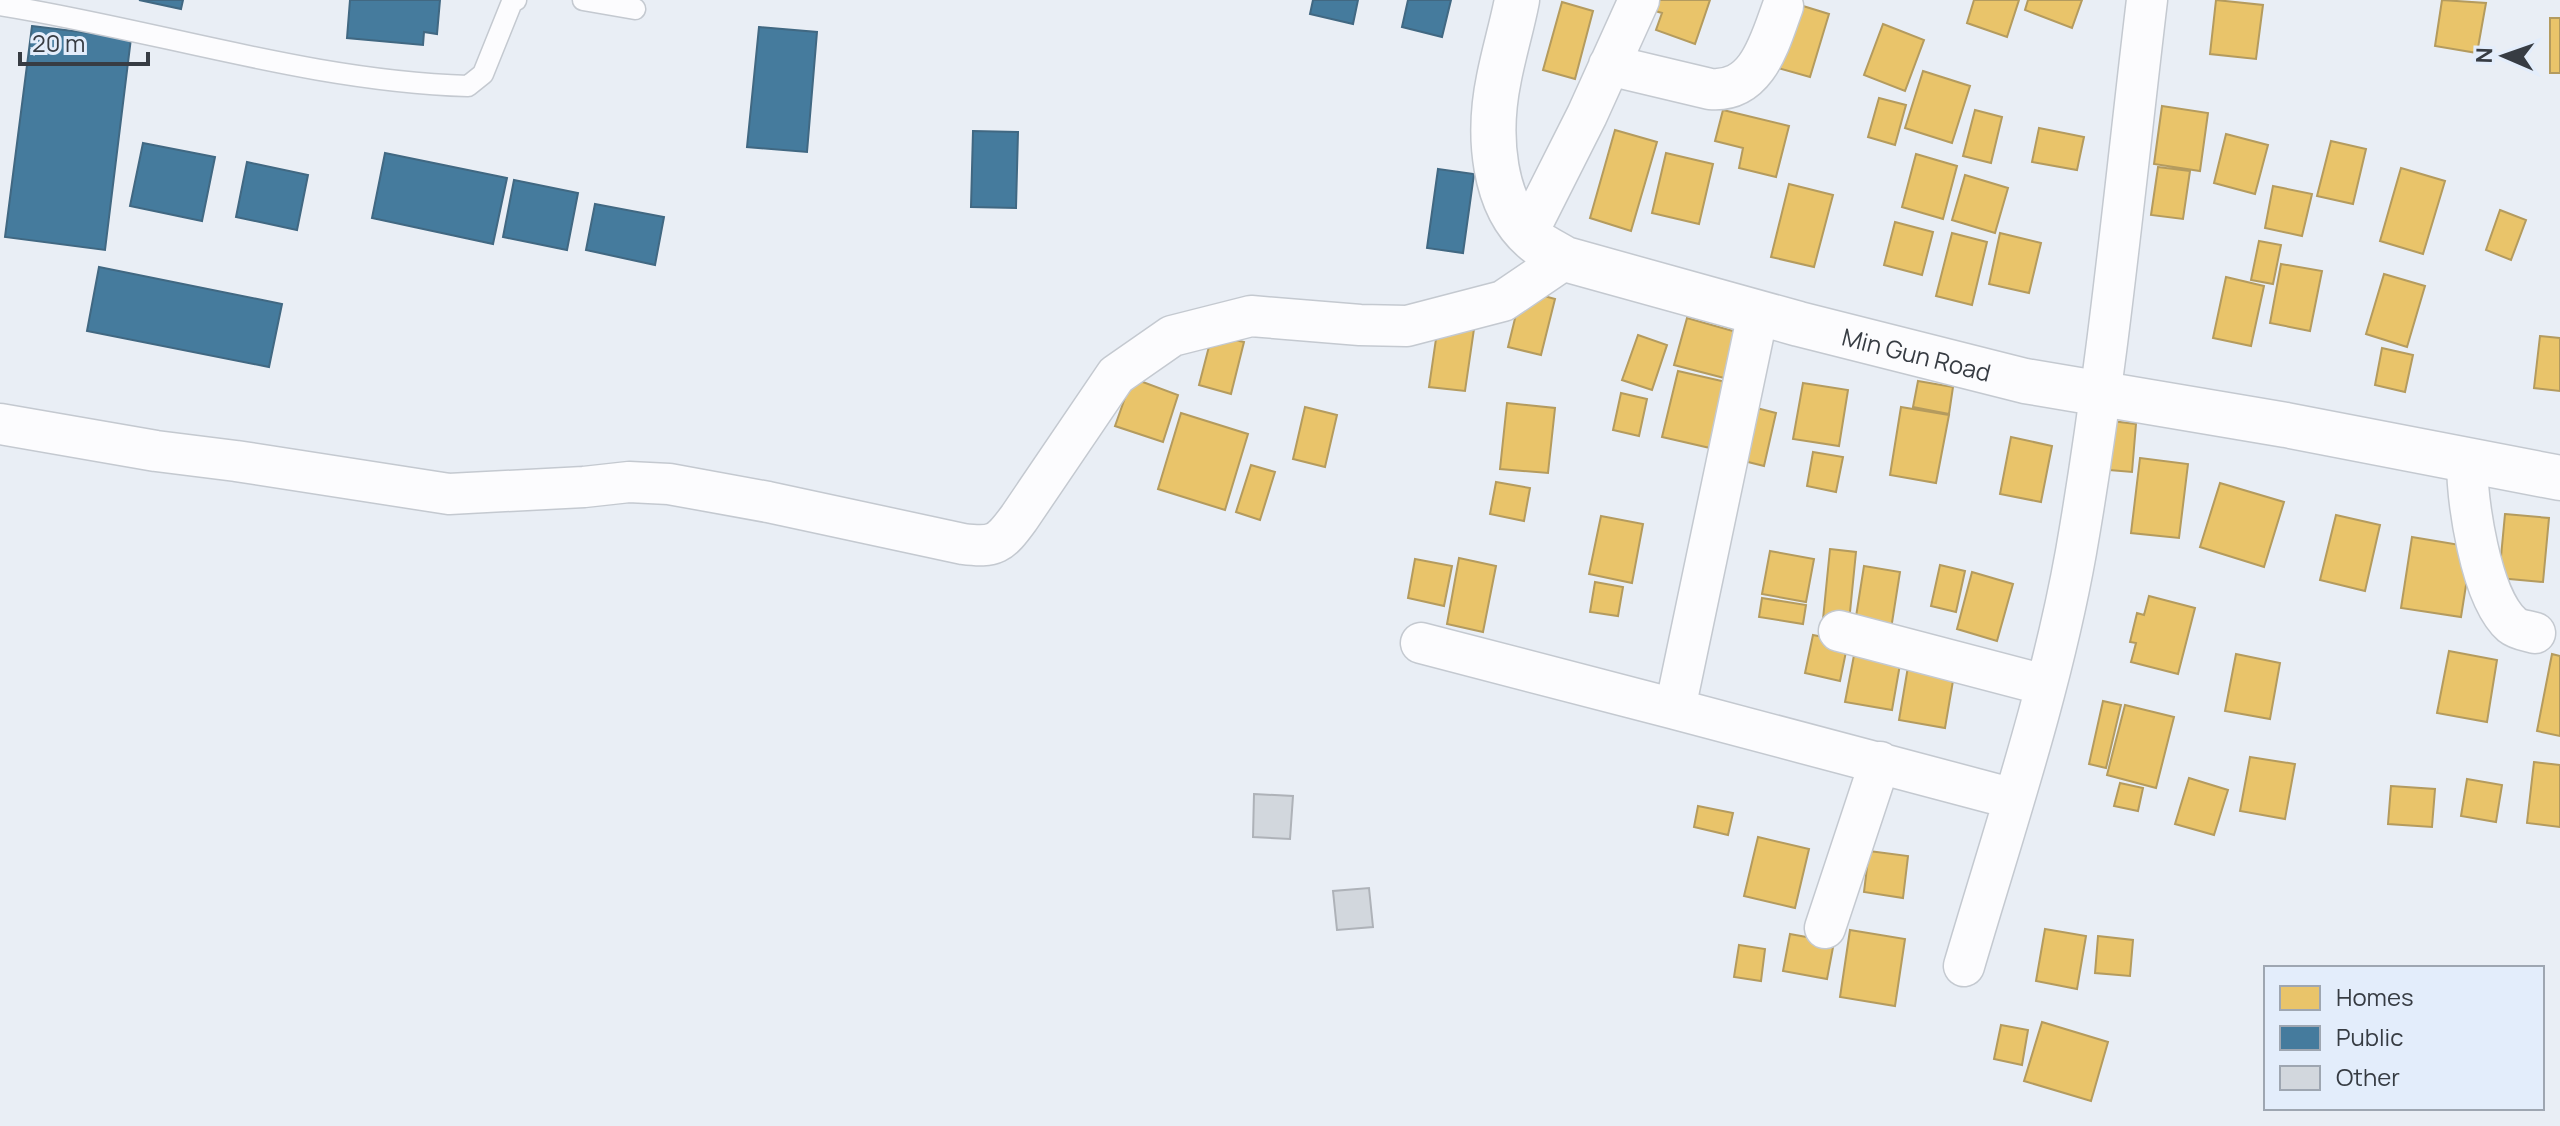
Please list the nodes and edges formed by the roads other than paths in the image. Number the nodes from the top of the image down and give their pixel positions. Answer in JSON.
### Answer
{"nodes":[{"id":1,"x":516,"y":0,"type":"edge"},
{"id":2,"x":583,"y":0,"type":"edge"},
{"id":3,"x":1517,"y":0,"type":"edge"},
{"id":4,"x":1639,"y":0,"type":"edge"},
{"id":5,"x":2147,"y":0,"type":"edge"},
{"id":6,"x":0,"y":5,"type":"edge"},
{"id":7,"x":1783,"y":6,"type":"dead end"},
{"id":8,"x":635,"y":9,"type":"dead end"},
{"id":9,"x":1609,"y":65,"type":"junction"},
{"id":10,"x":1528,"y":232,"type":"junction"},
{"id":11,"x":1565,"y":259,"type":"junction"},
{"id":12,"x":1758,"y":313,"type":"junction"},
{"id":13,"x":2100,"y":394,"type":"junction"},
{"id":14,"x":0,"y":424,"type":"edge"},
{"id":15,"x":2467,"y":459,"type":"junction"},
{"id":16,"x":2560,"y":478,"type":"edge"},
{"id":17,"x":1839,"y":631,"type":"dead end"},
{"id":18,"x":2535,"y":633,"type":"dead end"},
{"id":19,"x":1421,"y":643,"type":"dead end"},
{"id":20,"x":2045,"y":685,"type":"junction"},
{"id":21,"x":1675,"y":709,"type":"junction"},
{"id":22,"x":1880,"y":762,"type":"junction"},
{"id":23,"x":2014,"y":799,"type":"junction"},
{"id":24,"x":1825,"y":928,"type":"dead end"},
{"id":25,"x":1964,"y":966,"type":"dead end"}],
"edges":[{"from":1,"to":6,"type":"lane"},
{"from":2,"to":8,"type":"lane"},
{"from":3,"to":10,"type":"street","name":"Min Gun Road"},
{"from":4,"to":9,"type":"street"},
{"from":5,"to":13,"type":"street"},
{"from":7,"to":9,"type":"street"},
{"from":9,"to":10,"type":"street"},
{"from":10,"to":11,"type":"street","name":"Min Gun Road"},
{"from":11,"to":12,"type":"street","name":"Min Gun Road"},
{"from":11,"to":14,"type":"street"},
{"from":12,"to":13,"type":"street","name":"Min Gun Road"},
{"from":12,"to":21,"type":"street"},
{"from":13,"to":15,"type":"street","name":"Min Gun Road"},
{"from":13,"to":20,"type":"street"},
{"from":15,"to":16,"type":"street","name":"Min Gun Road"},
{"from":15,"to":18,"type":"street"},
{"from":17,"to":20,"type":"street"},
{"from":19,"to":21,"type":"street"},
{"from":20,"to":23,"type":"street"},
{"from":21,"to":22,"type":"street"},
{"from":22,"to":23,"type":"street"},
{"from":22,"to":24,"type":"street"},
{"from":23,"to":25,"type":"street"}]}
